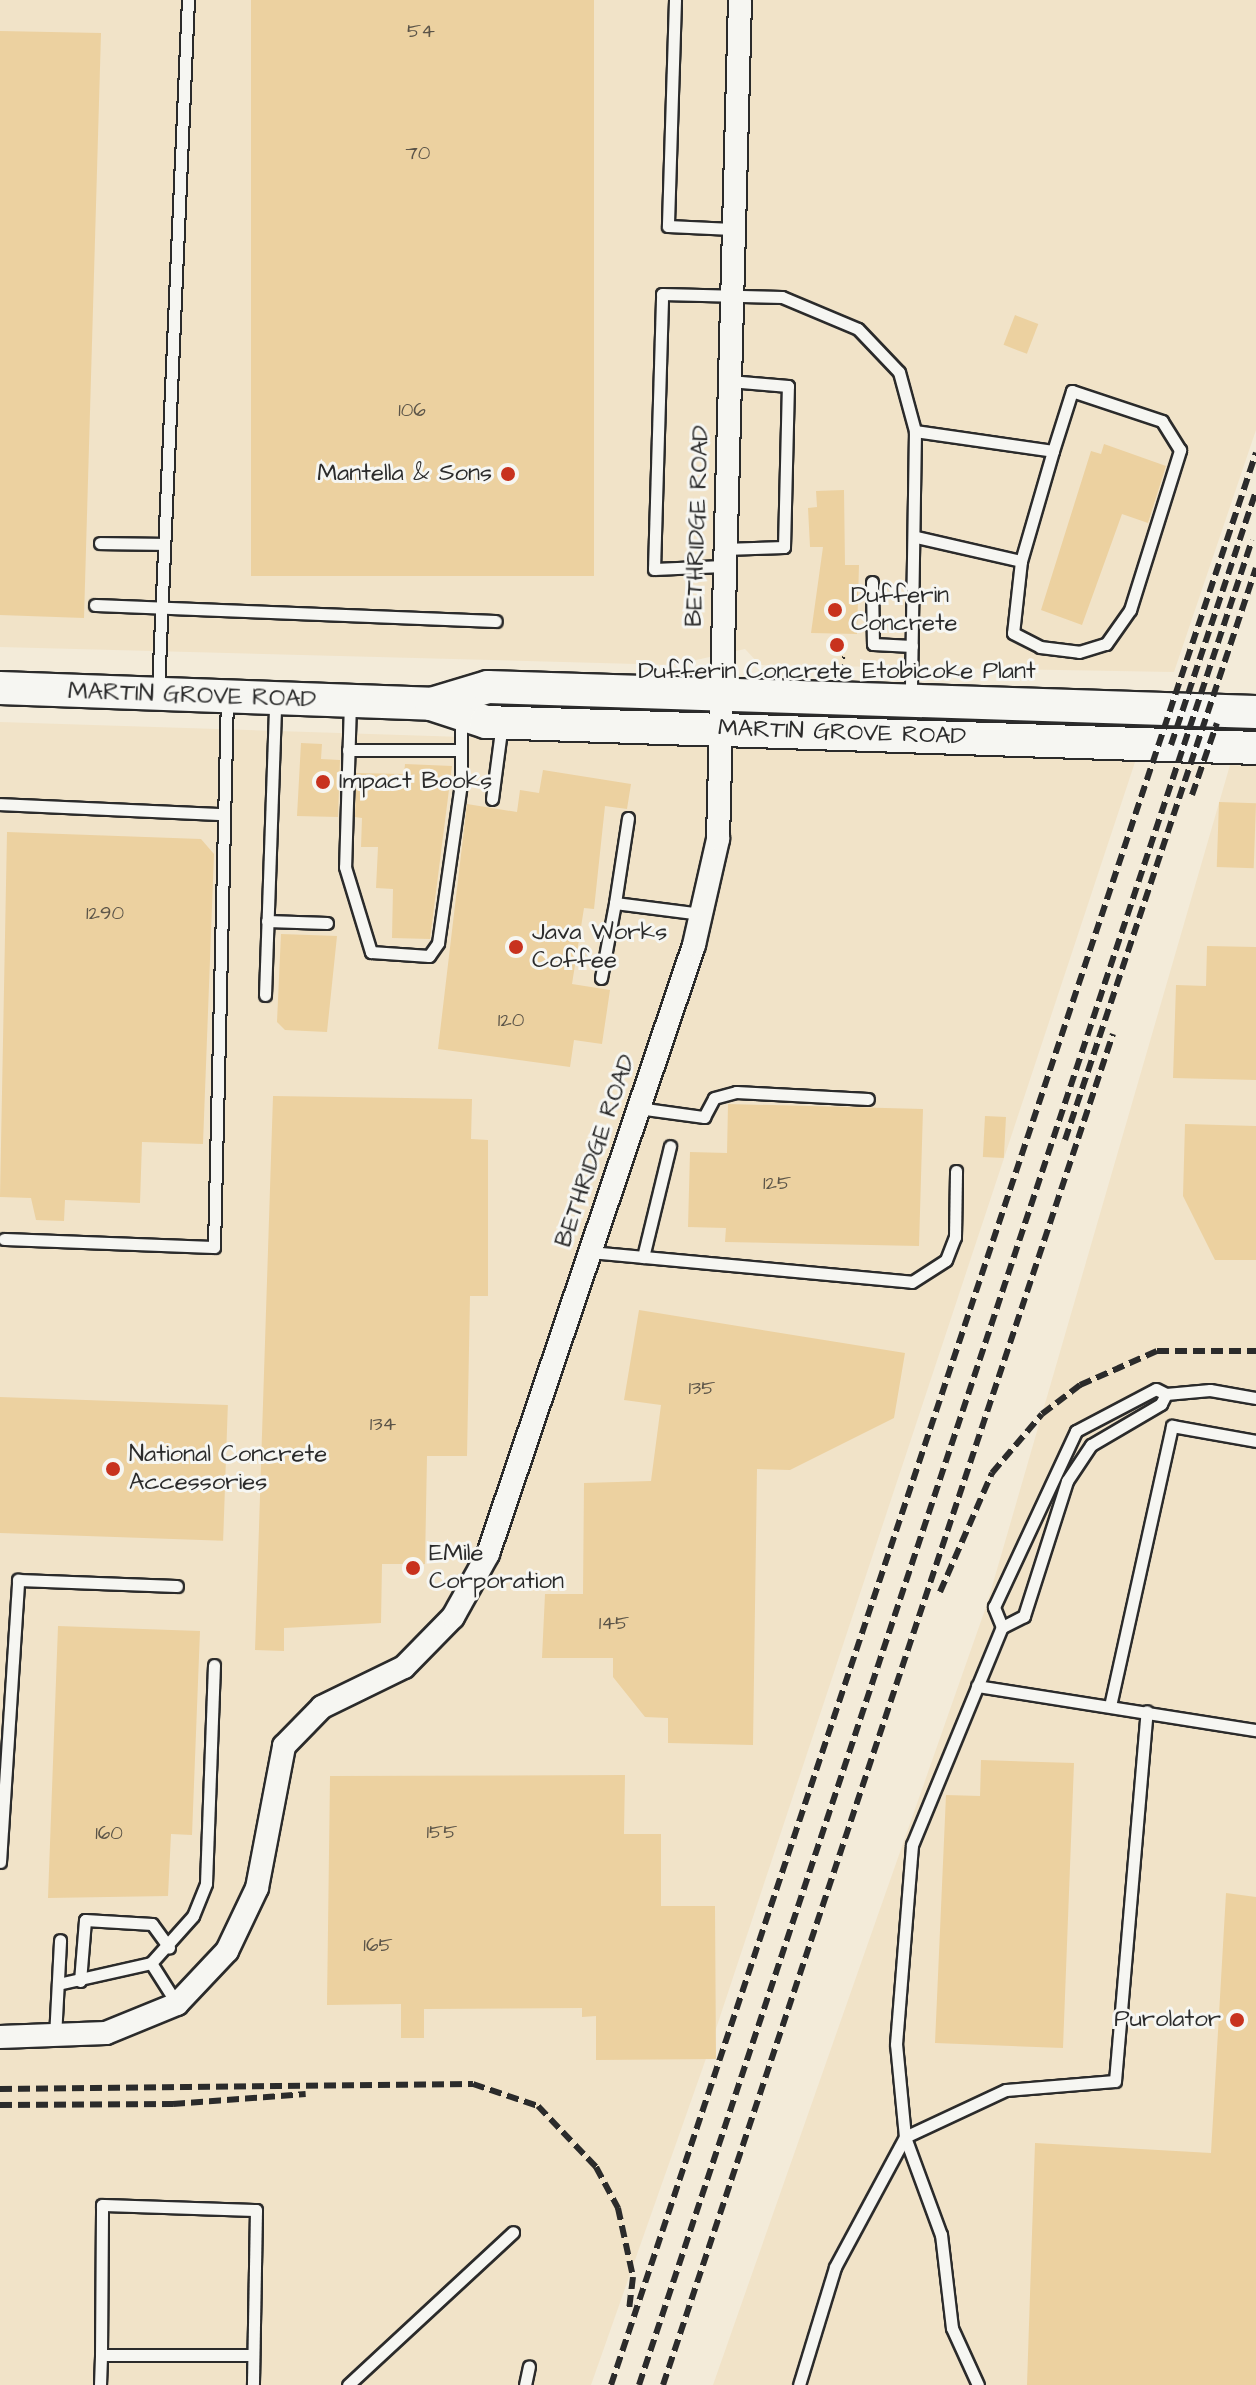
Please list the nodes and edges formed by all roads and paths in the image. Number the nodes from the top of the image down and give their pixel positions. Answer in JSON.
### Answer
{"nodes":[{"id":1,"x":188,"y":0,"type":"edge"},
{"id":2,"x":675,"y":0,"type":"edge"},
{"id":3,"x":740,"y":0,"type":"edge"},
{"id":4,"x":732,"y":229,"type":"junction"},
{"id":5,"x":730,"y":292,"type":"junction"},
{"id":6,"x":729,"y":381,"type":"junction"},
{"id":7,"x":915,"y":431,"type":"junction"},
{"id":8,"x":1053,"y":451,"type":"junction"},
{"id":9,"x":916,"y":537,"type":"junction"},
{"id":10,"x":100,"y":543,"type":"dead end"},
{"id":11,"x":164,"y":544,"type":"junction"},
{"id":12,"x":723,"y":558,"type":"junction"},
{"id":13,"x":1021,"y":561,"type":"junction"},
{"id":14,"x":872,"y":582,"type":"dead end"},
{"id":15,"x":95,"y":605,"type":"dead end"},
{"id":16,"x":161,"y":607,"type":"junction"},
{"id":17,"x":496,"y":621,"type":"dead end"},
{"id":18,"x":912,"y":646,"type":"junction"},
{"id":19,"x":844,"y":650,"type":"dead end"},
{"id":20,"x":843,"y":678,"type":"dead end"},
{"id":21,"x":0,"y":688,"type":"edge"},
{"id":22,"x":157,"y":694,"type":"junction"},
{"id":23,"x":720,"y":694,"type":"junction"},
{"id":24,"x":227,"y":696,"type":"junction"},
{"id":25,"x":275,"y":698,"type":"junction"},
{"id":26,"x":911,"y":700,"type":"junction"},
{"id":27,"x":350,"y":702,"type":"junction"},
{"id":28,"x":446,"y":709,"type":"junction"},
{"id":29,"x":1256,"y":712,"type":"edge"},
{"id":30,"x":502,"y":723,"type":"junction"},
{"id":31,"x":719,"y":728,"type":"junction"},
{"id":32,"x":1256,"y":748,"type":"edge"},
{"id":33,"x":348,"y":750,"type":"junction"},
{"id":34,"x":461,"y":750,"type":"junction"},
{"id":35,"x":492,"y":799,"type":"dead end"},
{"id":36,"x":0,"y":804,"type":"edge"},
{"id":37,"x":224,"y":814,"type":"junction"},
{"id":38,"x":628,"y":818,"type":"dead end"},
{"id":39,"x":615,"y":903,"type":"junction"},
{"id":40,"x":701,"y":914,"type":"junction"},
{"id":41,"x":267,"y":921,"type":"junction"},
{"id":42,"x":327,"y":923,"type":"dead end"},
{"id":43,"x":601,"y":978,"type":"dead end"},
{"id":44,"x":265,"y":995,"type":"dead end"},
{"id":45,"x":868,"y":1099,"type":"dead end"},
{"id":46,"x":638,"y":1108,"type":"junction"},
{"id":47,"x":670,"y":1146,"type":"dead end"},
{"id":48,"x":956,"y":1171,"type":"dead end"},
{"id":49,"x":4,"y":1239,"type":"dead end"},
{"id":50,"x":590,"y":1252,"type":"junction"},
{"id":51,"x":643,"y":1257,"type":"junction"},
{"id":52,"x":1166,"y":1394,"type":"junction"},
{"id":53,"x":1256,"y":1398,"type":"edge"},
{"id":54,"x":1256,"y":1441,"type":"edge"},
{"id":55,"x":177,"y":1586,"type":"dead end"},
{"id":56,"x":1002,"y":1627,"type":"junction"},
{"id":57,"x":214,"y":1665,"type":"dead end"},
{"id":58,"x":977,"y":1686,"type":"junction"},
{"id":59,"x":1110,"y":1706,"type":"junction"},
{"id":60,"x":1147,"y":1711,"type":"junction"},
{"id":61,"x":1256,"y":1730,"type":"edge"},
{"id":62,"x":0,"y":1862,"type":"edge"},
{"id":63,"x":60,"y":1940,"type":"dead end"},
{"id":64,"x":169,"y":1947,"type":"junction"},
{"id":65,"x":151,"y":1963,"type":"junction"},
{"id":66,"x":80,"y":1981,"type":"junction"},
{"id":67,"x":58,"y":1984,"type":"junction"},
{"id":68,"x":177,"y":2004,"type":"junction"},
{"id":69,"x":0,"y":2037,"type":"edge"},
{"id":70,"x":55,"y":2038,"type":"junction"},
{"id":71,"x":905,"y":2137,"type":"junction"},
{"id":72,"x":513,"y":2232,"type":"dead end"},
{"id":73,"x":101,"y":2355,"type":"junction"},
{"id":74,"x":253,"y":2355,"type":"junction"},
{"id":75,"x":529,"y":2366,"type":"dead end"},
{"id":76,"x":100,"y":2385,"type":"edge"},
{"id":77,"x":253,"y":2385,"type":"edge"},
{"id":78,"x":348,"y":2385,"type":"edge"},
{"id":79,"x":525,"y":2385,"type":"edge"},
{"id":80,"x":799,"y":2385,"type":"edge"},
{"id":81,"x":978,"y":2385,"type":"edge"}],
"edges":[{"from":1,"to":11,"type":"lane"},
{"from":2,"to":4,"type":"lane"},
{"from":3,"to":4,"type":"street","name":"BETHRIDGE ROAD"},
{"from":4,"to":5,"type":"street","name":"BETHRIDGE ROAD"},
{"from":5,"to":6,"type":"street","name":"BETHRIDGE ROAD"},
{"from":5,"to":7,"type":"lane"},
{"from":5,"to":12,"type":"lane"},
{"from":6,"to":12,"type":"street","name":"BETHRIDGE ROAD"},
{"from":6,"to":12,"type":"lane"},
{"from":7,"to":8,"type":"lane"},
{"from":7,"to":9,"type":"lane"},
{"from":8,"to":13,"type":"lane"},
{"from":8,"to":13,"type":"lane"},
{"from":9,"to":13,"type":"lane"},
{"from":9,"to":18,"type":"lane"},
{"from":10,"to":11,"type":"lane"},
{"from":11,"to":16,"type":"lane"},
{"from":12,"to":23,"type":"street","name":"BETHRIDGE ROAD"},
{"from":14,"to":18,"type":"lane"},
{"from":15,"to":16,"type":"lane"},
{"from":16,"to":17,"type":"lane"},
{"from":16,"to":22,"type":"lane"},
{"from":18,"to":26,"type":"lane"},
{"from":19,"to":20,"type":"path"},
{"from":21,"to":22,"type":"main road","name":"MARTIN GROVE ROAD"},
{"from":22,"to":24,"type":"main road","name":"MARTIN GROVE ROAD"},
{"from":23,"to":26,"type":"main road","name":"MARTIN GROVE ROAD"},
{"from":23,"to":28,"type":"main road","name":"MARTIN GROVE ROAD"},
{"from":23,"to":31,"type":"street","name":"BETHRIDGE ROAD"},
{"from":24,"to":25,"type":"main road","name":"MARTIN GROVE ROAD"},
{"from":24,"to":37,"type":"lane"},
{"from":25,"to":27,"type":"main road","name":"MARTIN GROVE ROAD"},
{"from":25,"to":41,"type":"lane"},
{"from":26,"to":29,"type":"main road","name":"MARTIN GROVE ROAD"},
{"from":27,"to":28,"type":"main road","name":"MARTIN GROVE ROAD"},
{"from":27,"to":33,"type":"lane"},
{"from":28,"to":30,"type":"main road","name":"MARTIN GROVE ROAD"},
{"from":28,"to":34,"type":"lane"},
{"from":30,"to":31,"type":"main road","name":"MARTIN GROVE ROAD"},
{"from":30,"to":35,"type":"lane"},
{"from":31,"to":32,"type":"main road","name":"MARTIN GROVE ROAD"},
{"from":31,"to":40,"type":"street","name":"BETHRIDGE ROAD"},
{"from":33,"to":34,"type":"lane"},
{"from":33,"to":34,"type":"lane"},
{"from":36,"to":37,"type":"lane"},
{"from":37,"to":49,"type":"lane"},
{"from":38,"to":39,"type":"lane"},
{"from":39,"to":40,"type":"lane"},
{"from":39,"to":43,"type":"lane"},
{"from":40,"to":46,"type":"street","name":"BETHRIDGE ROAD"},
{"from":41,"to":42,"type":"lane"},
{"from":41,"to":44,"type":"lane"},
{"from":45,"to":46,"type":"lane"},
{"from":46,"to":50,"type":"street","name":"BETHRIDGE ROAD"},
{"from":47,"to":51,"type":"lane"},
{"from":48,"to":51,"type":"lane"},
{"from":50,"to":51,"type":"lane"},
{"from":50,"to":68,"type":"street","name":"BETHRIDGE ROAD"},
{"from":52,"to":53,"type":"lane"},
{"from":52,"to":56,"type":"lane"},
{"from":52,"to":56,"type":"lane"},
{"from":54,"to":59,"type":"lane"},
{"from":55,"to":62,"type":"lane"},
{"from":56,"to":58,"type":"lane"},
{"from":57,"to":64,"type":"lane"},
{"from":58,"to":59,"type":"lane"},
{"from":58,"to":71,"type":"lane"},
{"from":59,"to":60,"type":"lane"},
{"from":60,"to":61,"type":"lane"},
{"from":60,"to":71,"type":"lane"},
{"from":63,"to":67,"type":"lane"},
{"from":64,"to":65,"type":"lane"},
{"from":64,"to":66,"type":"lane"},
{"from":65,"to":66,"type":"lane"},
{"from":65,"to":68,"type":"lane"},
{"from":66,"to":67,"type":"lane"},
{"from":67,"to":70,"type":"lane"},
{"from":68,"to":70,"type":"street","name":"BETHRIDGE ROAD"},
{"from":69,"to":70,"type":"street","name":"BETHRIDGE ROAD"},
{"from":71,"to":80,"type":"lane"},
{"from":71,"to":81,"type":"lane"},
{"from":72,"to":78,"type":"lane"},
{"from":73,"to":74,"type":"lane"},
{"from":73,"to":74,"type":"lane"},
{"from":73,"to":76,"type":"lane"},
{"from":74,"to":77,"type":"lane"},
{"from":75,"to":79,"type":"lane"}]}
